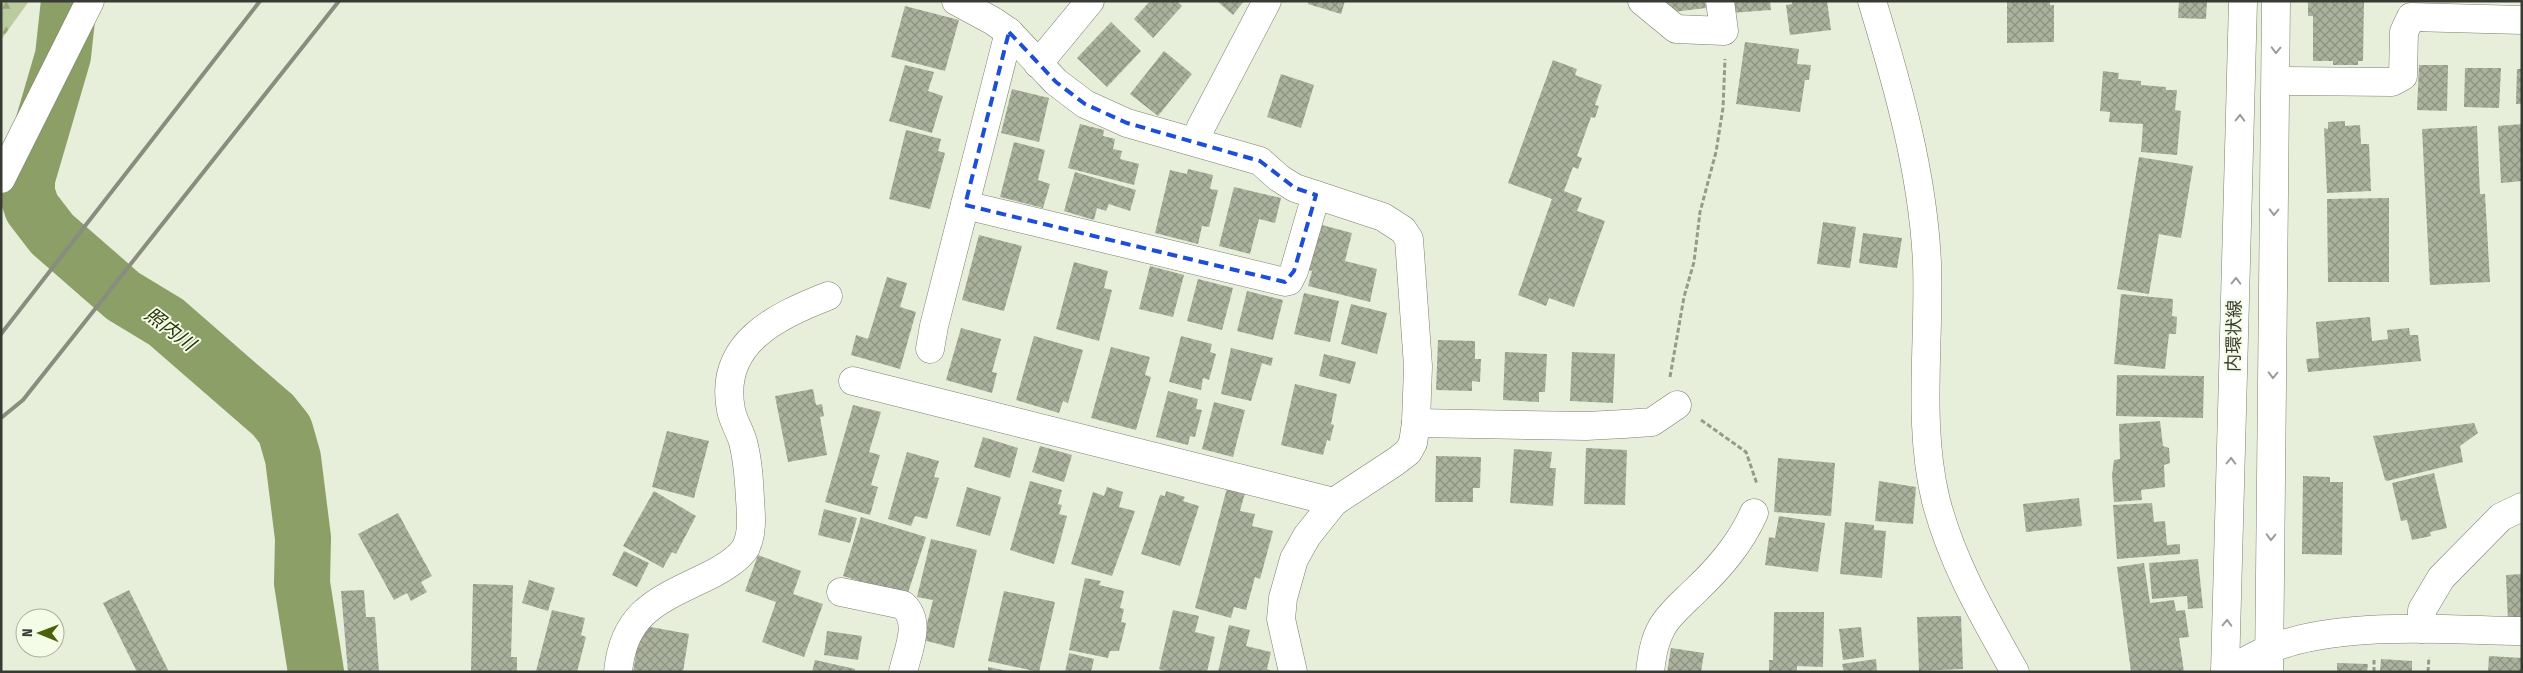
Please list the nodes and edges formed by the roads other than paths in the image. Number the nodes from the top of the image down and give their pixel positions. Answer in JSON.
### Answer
{"nodes":[{"id":1,"x":90,"y":1,"type":"edge"},
{"id":2,"x":956,"y":1,"type":"edge"},
{"id":3,"x":1090,"y":1,"type":"edge"},
{"id":4,"x":1267,"y":1,"type":"edge"},
{"id":5,"x":1642,"y":1,"type":"edge"},
{"id":6,"x":1720,"y":1,"type":"edge"},
{"id":7,"x":1872,"y":1,"type":"edge"},
{"id":8,"x":2243,"y":1,"type":"edge"},
{"id":9,"x":2276,"y":1,"type":"edge"},
{"id":10,"x":2522,"y":20,"type":"edge"},
{"id":11,"x":1009,"y":32,"type":"junction"},
{"id":12,"x":1038,"y":64,"type":"junction"},
{"id":13,"x":2276,"y":81,"type":"junction"},
{"id":14,"x":1196,"y":142,"type":"junction"},
{"id":15,"x":1,"y":179,"type":"edge"},
{"id":16,"x":1316,"y":194,"type":"junction"},
{"id":17,"x":965,"y":205,"type":"junction"},
{"id":18,"x":828,"y":296,"type":"dead end"},
{"id":19,"x":930,"y":350,"type":"dead end"},
{"id":20,"x":853,"y":381,"type":"dead end"},
{"id":21,"x":1678,"y":405,"type":"road end"},
{"id":22,"x":1416,"y":423,"type":"junction"},
{"id":23,"x":1334,"y":502,"type":"junction"},
{"id":24,"x":2522,"y":507,"type":"edge"},
{"id":25,"x":1754,"y":513,"type":"road end"},
{"id":26,"x":841,"y":592,"type":"dead end"},
{"id":27,"x":2422,"y":630,"type":"junction"},
{"id":28,"x":2522,"y":631,"type":"edge"},
{"id":29,"x":2270,"y":660,"type":"edge"},
{"id":30,"x":618,"y":672,"type":"edge"},
{"id":31,"x":903,"y":672,"type":"edge"},
{"id":32,"x":1293,"y":672,"type":"edge"},
{"id":33,"x":1650,"y":672,"type":"edge"},
{"id":34,"x":2015,"y":672,"type":"edge"},
{"id":35,"x":2226,"y":672,"type":"edge"}],
"edges":[{"from":1,"to":15,"type":"street"},
{"from":2,"to":11,"type":"street"},
{"from":3,"to":12,"type":"street"},
{"from":4,"to":14,"type":"street"},
{"from":5,"to":6,"type":"street"},
{"from":7,"to":34,"type":"street"},
{"from":35,"to":8,"type":"street","name":"内環状線","one_way":true},
{"from":9,"to":13,"type":"street","one_way":true},
{"from":10,"to":13,"type":"street"},
{"from":11,"to":12,"type":"street"},
{"from":11,"to":17,"type":"street"},
{"from":12,"to":14,"type":"street"},
{"from":13,"to":29,"type":"street","one_way":true},
{"from":14,"to":16,"type":"street"},
{"from":16,"to":17,"type":"street"},
{"from":16,"to":22,"type":"street"},
{"from":17,"to":19,"type":"street"},
{"from":18,"to":30,"type":"street"},
{"from":20,"to":23,"type":"street"},
{"from":21,"to":22,"type":"street"},
{"from":22,"to":23,"type":"street"},
{"from":23,"to":32,"type":"street"},
{"from":24,"to":27,"type":"street"},
{"from":25,"to":33,"type":"street"},
{"from":26,"to":31,"type":"street"},
{"from":27,"to":28,"type":"street"},
{"from":27,"to":29,"type":"street"},
{"from":29,"to":35,"type":"street"}]}
